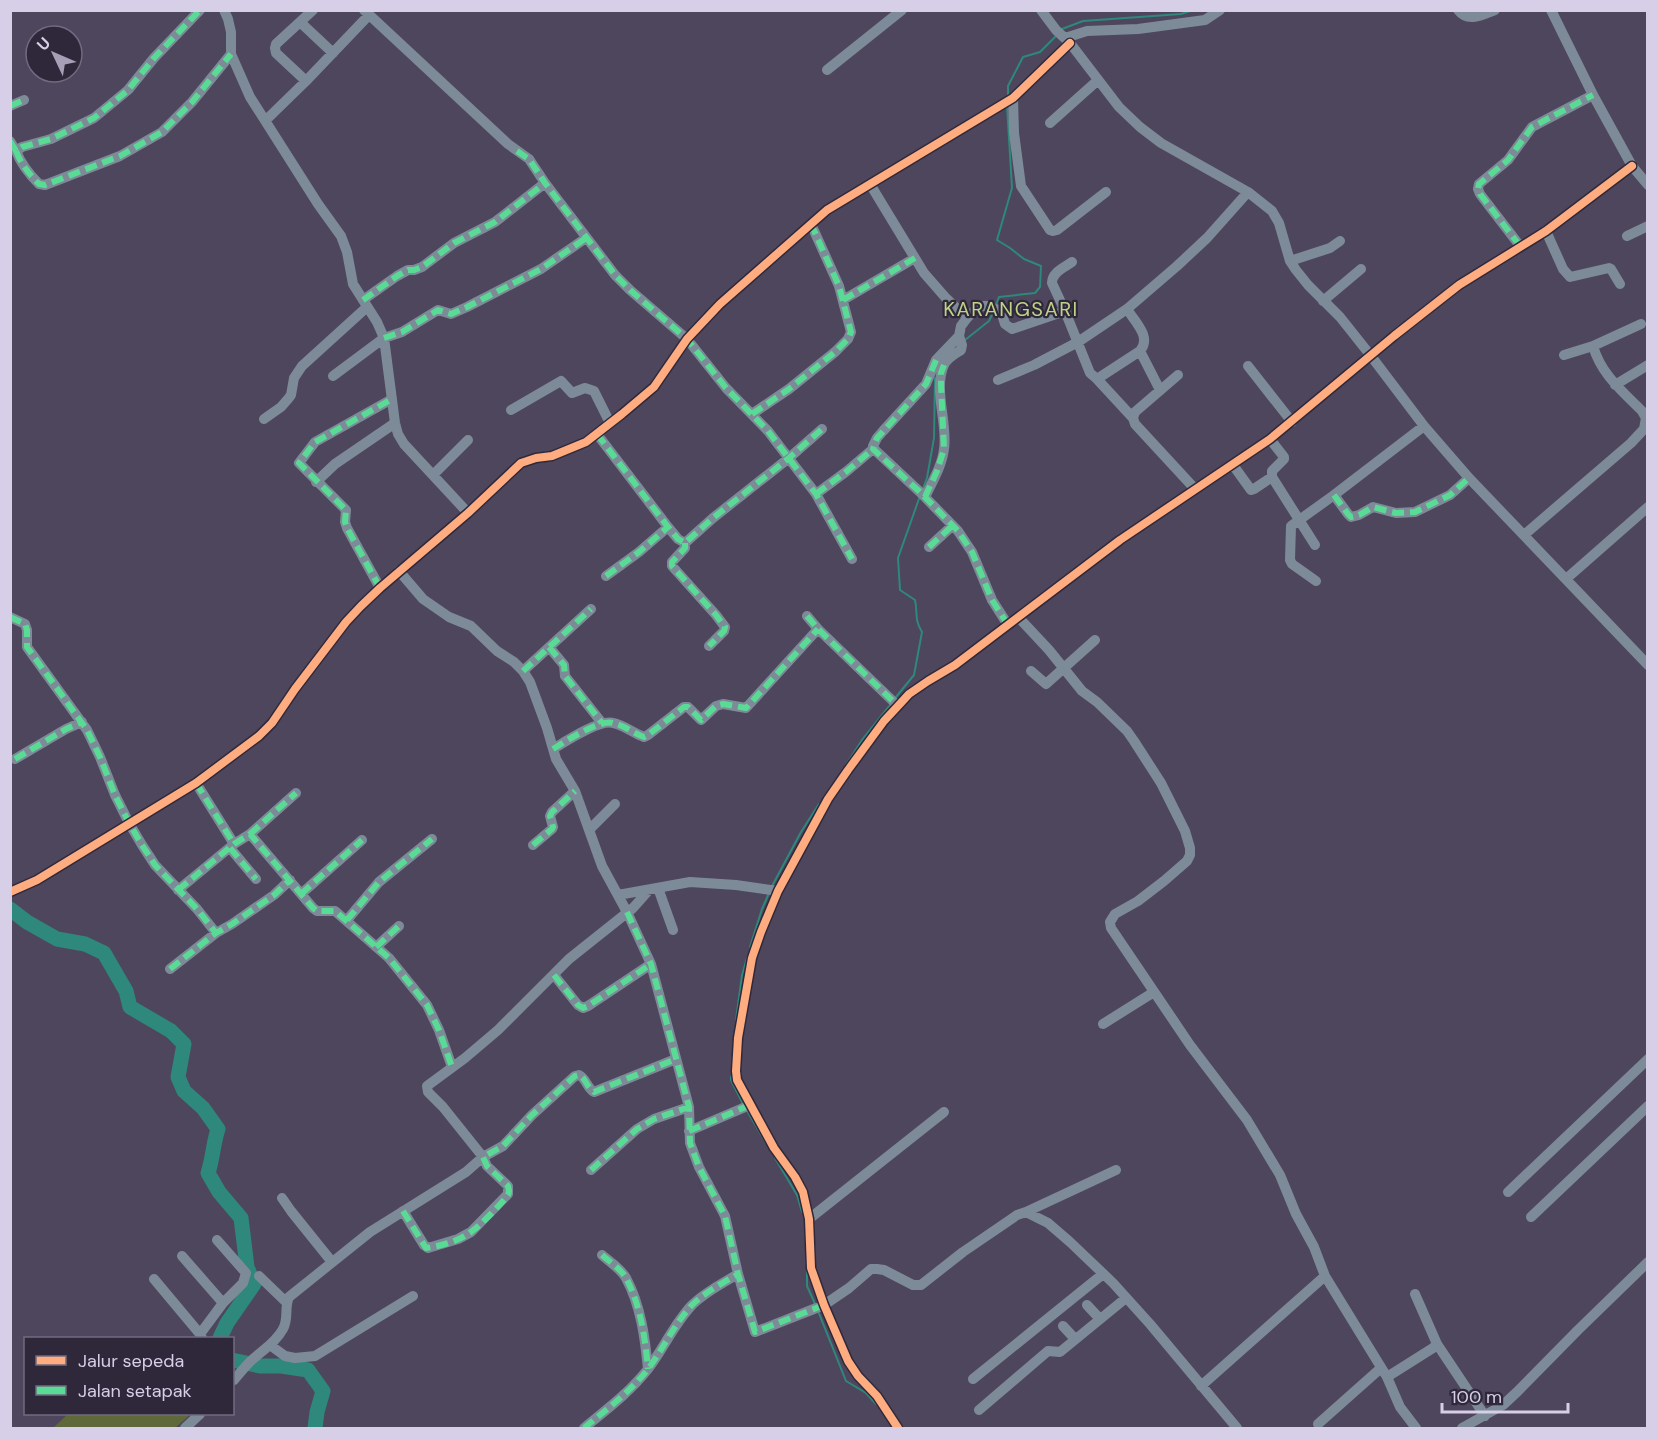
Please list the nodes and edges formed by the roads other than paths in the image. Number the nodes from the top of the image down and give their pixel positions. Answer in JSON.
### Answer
{"nodes":[{"id":1,"x":200,"y":10,"type":"edge"},
{"id":2,"x":224,"y":10,"type":"edge"},
{"id":3,"x":313,"y":10,"type":"edge"},
{"id":4,"x":880,"y":10,"type":"edge"},
{"id":5,"x":902,"y":10,"type":"edge"},
{"id":6,"x":1041,"y":10,"type":"edge"},
{"id":7,"x":1220,"y":10,"type":"edge"},
{"id":8,"x":1458,"y":10,"type":"edge"},
{"id":9,"x":1495,"y":10,"type":"edge"},
{"id":10,"x":1551,"y":10,"type":"edge"},
{"id":11,"x":367,"y":13,"type":"edge"},
{"id":12,"x":889,"y":20,"type":"junction"},
{"id":13,"x":300,"y":22,"type":"junction"},
{"id":14,"x":1063,"y":36,"type":"junction"},
{"id":15,"x":333,"y":53,"type":"junction"},
{"id":16,"x":231,"y":54,"type":"junction"},
{"id":17,"x":827,"y":70,"type":"dead end"},
{"id":18,"x":306,"y":81,"type":"junction"},
{"id":19,"x":1097,"y":81,"type":"junction"},
{"id":20,"x":1593,"y":95,"type":"junction"},
{"id":21,"x":1013,"y":99,"type":"junction"},
{"id":22,"x":24,"y":100,"type":"dead end"},
{"id":23,"x":10,"y":106,"type":"edge"},
{"id":24,"x":266,"y":120,"type":"junction"},
{"id":25,"x":1050,"y":123,"type":"dead end"},
{"id":26,"x":13,"y":146,"type":"edge"},
{"id":27,"x":1632,"y":166,"type":"junction"},
{"id":28,"x":545,"y":183,"type":"junction"},
{"id":29,"x":870,"y":184,"type":"junction"},
{"id":30,"x":1647,"y":185,"type":"edge"},
{"id":31,"x":1106,"y":192,"type":"dead end"},
{"id":32,"x":1248,"y":192,"type":"junction"},
{"id":33,"x":811,"y":224,"type":"junction"},
{"id":34,"x":1647,"y":226,"type":"edge"},
{"id":35,"x":1546,"y":231,"type":"junction"},
{"id":36,"x":1627,"y":236,"type":"dead end"},
{"id":37,"x":586,"y":238,"type":"junction"},
{"id":38,"x":1340,"y":241,"type":"dead end"},
{"id":39,"x":1520,"y":246,"type":"junction"},
{"id":40,"x":915,"y":258,"type":"junction"},
{"id":41,"x":1290,"y":261,"type":"junction"},
{"id":42,"x":1072,"y":262,"type":"dead end"},
{"id":43,"x":1361,"y":269,"type":"dead end"},
{"id":44,"x":1620,"y":284,"type":"dead end"},
{"id":45,"x":843,"y":300,"type":"junction"},
{"id":46,"x":1323,"y":301,"type":"junction"},
{"id":47,"x":365,"y":303,"type":"junction"},
{"id":48,"x":1127,"y":309,"type":"junction"},
{"id":49,"x":1065,"y":311,"type":"junction"},
{"id":50,"x":967,"y":318,"type":"junction"},
{"id":51,"x":1641,"y":324,"type":"dead end"},
{"id":52,"x":384,"y":338,"type":"junction"},
{"id":53,"x":687,"y":339,"type":"junction"},
{"id":54,"x":1078,"y":342,"type":"junction"},
{"id":55,"x":1593,"y":346,"type":"junction"},
{"id":56,"x":1140,"y":351,"type":"junction"},
{"id":57,"x":1564,"y":355,"type":"dead end"},
{"id":58,"x":1371,"y":356,"type":"junction"},
{"id":59,"x":940,"y":362,"type":"junction"},
{"id":60,"x":1647,"y":365,"type":"edge"},
{"id":61,"x":1248,"y":366,"type":"dead end"},
{"id":62,"x":1178,"y":375,"type":"dead end"},
{"id":63,"x":333,"y":376,"type":"dead end"},
{"id":64,"x":1097,"y":379,"type":"junction"},
{"id":65,"x":998,"y":380,"type":"dead end"},
{"id":66,"x":1615,"y":385,"type":"junction"},
{"id":67,"x":1160,"y":390,"type":"junction"},
{"id":68,"x":392,"y":399,"type":"junction"},
{"id":69,"x":510,"y":410,"type":"dead end"},
{"id":70,"x":1645,"y":410,"type":"edge"},
{"id":71,"x":752,"y":414,"type":"junction"},
{"id":72,"x":264,"y":418,"type":"dead end"},
{"id":73,"x":1133,"y":418,"type":"junction"},
{"id":74,"x":1292,"y":422,"type":"junction"},
{"id":75,"x":395,"y":423,"type":"junction"},
{"id":76,"x":610,"y":423,"type":"junction"},
{"id":77,"x":1424,"y":426,"type":"junction"},
{"id":78,"x":822,"y":429,"type":"dead end"},
{"id":79,"x":597,"y":434,"type":"junction"},
{"id":80,"x":1270,"y":439,"type":"junction"},
{"id":81,"x":468,"y":440,"type":"dead end"},
{"id":82,"x":873,"y":449,"type":"junction"},
{"id":83,"x":789,"y":458,"type":"junction"},
{"id":84,"x":1233,"y":465,"type":"junction"},
{"id":85,"x":433,"y":475,"type":"junction"},
{"id":86,"x":1272,"y":477,"type":"junction"},
{"id":87,"x":1469,"y":478,"type":"junction"},
{"id":88,"x":316,"y":482,"type":"junction"},
{"id":89,"x":1195,"y":489,"type":"junction"},
{"id":90,"x":816,"y":494,"type":"junction"},
{"id":91,"x":1334,"y":495,"type":"junction"},
{"id":92,"x":923,"y":496,"type":"junction"},
{"id":93,"x":1647,"y":507,"type":"edge"},
{"id":94,"x":468,"y":513,"type":"junction"},
{"id":95,"x":1298,"y":520,"type":"junction"},
{"id":96,"x":952,"y":526,"type":"junction"},
{"id":97,"x":668,"y":527,"type":"junction"},
{"id":98,"x":1524,"y":535,"type":"junction"},
{"id":99,"x":685,"y":543,"type":"junction"},
{"id":100,"x":1315,"y":545,"type":"dead end"},
{"id":101,"x":929,"y":547,"type":"dead end"},
{"id":102,"x":852,"y":559,"type":"dead end"},
{"id":103,"x":399,"y":571,"type":"junction"},
{"id":104,"x":606,"y":576,"type":"dead end"},
{"id":105,"x":1566,"y":579,"type":"junction"},
{"id":106,"x":1316,"y":581,"type":"dead end"},
{"id":107,"x":380,"y":588,"type":"junction"},
{"id":108,"x":591,"y":609,"type":"dead end"},
{"id":109,"x":807,"y":616,"type":"dead end"},
{"id":110,"x":10,"y":617,"type":"edge"},
{"id":111,"x":1019,"y":618,"type":"junction"},
{"id":112,"x":1008,"y":625,"type":"junction"},
{"id":113,"x":818,"y":629,"type":"junction"},
{"id":114,"x":1095,"y":640,"type":"dead end"},
{"id":115,"x":709,"y":646,"type":"dead end"},
{"id":116,"x":549,"y":647,"type":"junction"},
{"id":117,"x":1647,"y":665,"type":"edge"},
{"id":118,"x":1062,"y":668,"type":"junction"},
{"id":119,"x":523,"y":670,"type":"junction"},
{"id":120,"x":1031,"y":671,"type":"dead end"},
{"id":121,"x":894,"y":703,"type":"junction"},
{"id":122,"x":82,"y":722,"type":"junction"},
{"id":123,"x":602,"y":723,"type":"junction"},
{"id":124,"x":553,"y":749,"type":"junction"},
{"id":125,"x":15,"y":759,"type":"dead end"},
{"id":126,"x":196,"y":783,"type":"junction"},
{"id":127,"x":575,"y":791,"type":"junction"},
{"id":128,"x":296,"y":793,"type":"dead end"},
{"id":129,"x":615,"y":804,"type":"dead end"},
{"id":130,"x":129,"y":823,"type":"junction"},
{"id":131,"x":588,"y":830,"type":"junction"},
{"id":132,"x":250,"y":834,"type":"junction"},
{"id":133,"x":432,"y":839,"type":"dead end"},
{"id":134,"x":362,"y":840,"type":"dead end"},
{"id":135,"x":533,"y":845,"type":"dead end"},
{"id":136,"x":232,"y":846,"type":"junction"},
{"id":137,"x":256,"y":879,"type":"dead end"},
{"id":138,"x":290,"y":880,"type":"junction"},
{"id":139,"x":654,"y":889,"type":"junction"},
{"id":140,"x":178,"y":890,"type":"junction"},
{"id":141,"x":772,"y":890,"type":"junction"},
{"id":142,"x":10,"y":892,"type":"edge"},
{"id":143,"x":301,"y":894,"type":"junction"},
{"id":144,"x":618,"y":895,"type":"junction"},
{"id":145,"x":627,"y":912,"type":"junction"},
{"id":146,"x":347,"y":920,"type":"junction"},
{"id":147,"x":399,"y":926,"type":"dead end"},
{"id":148,"x":673,"y":930,"type":"dead end"},
{"id":149,"x":216,"y":933,"type":"junction"},
{"id":150,"x":376,"y":947,"type":"junction"},
{"id":151,"x":651,"y":964,"type":"junction"},
{"id":152,"x":170,"y":969,"type":"dead end"},
{"id":153,"x":554,"y":975,"type":"junction"},
{"id":154,"x":1154,"y":992,"type":"junction"},
{"id":155,"x":1103,"y":1024,"type":"dead end"},
{"id":156,"x":676,"y":1059,"type":"junction"},
{"id":157,"x":1647,"y":1059,"type":"edge"},
{"id":158,"x":452,"y":1067,"type":"junction"},
{"id":159,"x":1647,"y":1106,"type":"edge"},
{"id":160,"x":689,"y":1107,"type":"junction"},
{"id":161,"x":746,"y":1107,"type":"junction"},
{"id":162,"x":944,"y":1112,"type":"dead end"},
{"id":163,"x":689,"y":1131,"type":"junction"},
{"id":164,"x":483,"y":1157,"type":"junction"},
{"id":165,"x":591,"y":1170,"type":"dead end"},
{"id":166,"x":1116,"y":1170,"type":"dead end"},
{"id":167,"x":1508,"y":1192,"type":"dead end"},
{"id":168,"x":282,"y":1198,"type":"dead end"},
{"id":169,"x":403,"y":1211,"type":"junction"},
{"id":170,"x":1026,"y":1212,"type":"junction"},
{"id":171,"x":1531,"y":1217,"type":"dead end"},
{"id":172,"x":809,"y":1219,"type":"junction"},
{"id":173,"x":218,"y":1240,"type":"dead end"},
{"id":174,"x":603,"y":1255,"type":"dead end"},
{"id":175,"x":182,"y":1256,"type":"dead end"},
{"id":176,"x":332,"y":1262,"type":"junction"},
{"id":177,"x":1647,"y":1262,"type":"edge"},
{"id":178,"x":738,"y":1274,"type":"junction"},
{"id":179,"x":1103,"y":1274,"type":"junction"},
{"id":180,"x":259,"y":1276,"type":"dead end"},
{"id":181,"x":1325,"y":1276,"type":"junction"},
{"id":182,"x":154,"y":1279,"type":"dead end"},
{"id":183,"x":1415,"y":1294,"type":"dead end"},
{"id":184,"x":413,"y":1296,"type":"dead end"},
{"id":185,"x":1126,"y":1298,"type":"junction"},
{"id":186,"x":286,"y":1302,"type":"junction"},
{"id":187,"x":223,"y":1303,"type":"junction"},
{"id":188,"x":1087,"y":1305,"type":"dead end"},
{"id":189,"x":819,"y":1306,"type":"junction"},
{"id":190,"x":1100,"y":1319,"type":"junction"},
{"id":191,"x":1064,"y":1326,"type":"dead end"},
{"id":192,"x":201,"y":1336,"type":"edge"},
{"id":193,"x":1075,"y":1340,"type":"junction"},
{"id":194,"x":1437,"y":1344,"type":"junction"},
{"id":195,"x":270,"y":1345,"type":"junction"},
{"id":196,"x":648,"y":1369,"type":"junction"},
{"id":197,"x":1384,"y":1373,"type":"junction"},
{"id":198,"x":235,"y":1378,"type":"edge"},
{"id":199,"x":973,"y":1379,"type":"dead end"},
{"id":200,"x":1201,"y":1386,"type":"junction"},
{"id":201,"x":979,"y":1410,"type":"dead end"},
{"id":202,"x":198,"y":1415,"type":"edge"},
{"id":203,"x":1485,"y":1416,"type":"junction"},
{"id":204,"x":1318,"y":1424,"type":"dead end"},
{"id":205,"x":189,"y":1427,"type":"edge"},
{"id":206,"x":584,"y":1428,"type":"edge"},
{"id":207,"x":898,"y":1428,"type":"edge"},
{"id":208,"x":1237,"y":1428,"type":"edge"},
{"id":209,"x":1416,"y":1428,"type":"edge"},
{"id":210,"x":1462,"y":1428,"type":"edge"}],
"edges":[{"from":1,"to":26,"type":"street"},
{"from":2,"to":16,"type":"street"},
{"from":3,"to":13,"type":"street"},
{"from":4,"to":12,"type":"street"},
{"from":5,"to":12,"type":"street"},
{"from":6,"to":14,"type":"street"},
{"from":7,"to":14,"type":"street"},
{"from":8,"to":9,"type":"street"},
{"from":10,"to":20,"type":"street"},
{"from":11,"to":15,"type":"street"},
{"from":11,"to":28,"type":"street"},
{"from":12,"to":17,"type":"street"},
{"from":13,"to":15,"type":"street"},
{"from":13,"to":18,"type":"street"},
{"from":14,"to":19,"type":"street"},
{"from":14,"to":21,"type":"street"},
{"from":15,"to":18,"type":"street"},
{"from":16,"to":24,"type":"street"},
{"from":16,"to":26,"type":"street"},
{"from":18,"to":24,"type":"street"},
{"from":19,"to":25,"type":"street"},
{"from":19,"to":32,"type":"street"},
{"from":20,"to":27,"type":"street"},
{"from":20,"to":39,"type":"street"},
{"from":21,"to":29,"type":"street"},
{"from":21,"to":31,"type":"street"},
{"from":22,"to":23,"type":"street"},
{"from":24,"to":47,"type":"street"},
{"from":27,"to":30,"type":"street"},
{"from":27,"to":35,"type":"street"},
{"from":28,"to":37,"type":"street"},
{"from":28,"to":47,"type":"street"},
{"from":29,"to":33,"type":"street"},
{"from":29,"to":40,"type":"street"},
{"from":32,"to":41,"type":"street"},
{"from":32,"to":48,"type":"street"},
{"from":33,"to":45,"type":"street"},
{"from":33,"to":53,"type":"street"},
{"from":34,"to":36,"type":"street"},
{"from":35,"to":39,"type":"street"},
{"from":35,"to":44,"type":"street"},
{"from":37,"to":52,"type":"street"},
{"from":37,"to":53,"type":"street"},
{"from":38,"to":41,"type":"street"},
{"from":39,"to":58,"type":"street"},
{"from":40,"to":45,"type":"street"},
{"from":40,"to":50,"type":"street"},
{"from":41,"to":46,"type":"street"},
{"from":42,"to":49,"type":"street"},
{"from":43,"to":46,"type":"street"},
{"from":45,"to":71,"type":"street"},
{"from":46,"to":58,"type":"street"},
{"from":47,"to":52,"type":"street"},
{"from":47,"to":72,"type":"street"},
{"from":48,"to":54,"type":"street"},
{"from":48,"to":56,"type":"street"},
{"from":49,"to":50,"type":"street"},
{"from":49,"to":54,"type":"street"},
{"from":50,"to":59,"type":"street"},
{"from":51,"to":55,"type":"street"},
{"from":52,"to":63,"type":"street"},
{"from":52,"to":68,"type":"street"},
{"from":53,"to":71,"type":"street"},
{"from":53,"to":76,"type":"street"},
{"from":54,"to":64,"type":"street"},
{"from":54,"to":65,"type":"street"},
{"from":55,"to":57,"type":"street"},
{"from":55,"to":66,"type":"street"},
{"from":56,"to":64,"type":"street"},
{"from":56,"to":67,"type":"street"},
{"from":58,"to":74,"type":"street"},
{"from":58,"to":77,"type":"street"},
{"from":59,"to":82,"type":"street"},
{"from":59,"to":92,"type":"street"},
{"from":60,"to":66,"type":"street"},
{"from":61,"to":74,"type":"street"},
{"from":62,"to":67,"type":"street"},
{"from":64,"to":73,"type":"street"},
{"from":66,"to":70,"type":"street"},
{"from":67,"to":73,"type":"street"},
{"from":68,"to":75,"type":"street"},
{"from":68,"to":88,"type":"street"},
{"from":69,"to":76,"type":"street"},
{"from":70,"to":98,"type":"street"},
{"from":71,"to":83,"type":"street"},
{"from":73,"to":89,"type":"street"},
{"from":74,"to":80,"type":"street"},
{"from":75,"to":85,"type":"street"},
{"from":75,"to":88,"type":"street"},
{"from":76,"to":79,"type":"street"},
{"from":77,"to":87,"type":"street"},
{"from":77,"to":91,"type":"street"},
{"from":78,"to":83,"type":"street"},
{"from":79,"to":94,"type":"street"},
{"from":79,"to":97,"type":"street"},
{"from":80,"to":84,"type":"street"},
{"from":80,"to":86,"type":"street"},
{"from":81,"to":85,"type":"street"},
{"from":82,"to":90,"type":"street"},
{"from":82,"to":92,"type":"street"},
{"from":83,"to":90,"type":"street"},
{"from":83,"to":99,"type":"street"},
{"from":84,"to":86,"type":"street"},
{"from":84,"to":89,"type":"street"},
{"from":85,"to":94,"type":"street"},
{"from":86,"to":95,"type":"street"},
{"from":87,"to":91,"type":"street"},
{"from":87,"to":98,"type":"street"},
{"from":88,"to":107,"type":"street"},
{"from":89,"to":111,"type":"street"},
{"from":90,"to":102,"type":"street"},
{"from":91,"to":95,"type":"street"},
{"from":92,"to":96,"type":"street"},
{"from":93,"to":105,"type":"street"},
{"from":94,"to":103,"type":"street"},
{"from":95,"to":100,"type":"street"},
{"from":95,"to":106,"type":"street"},
{"from":96,"to":101,"type":"street"},
{"from":96,"to":112,"type":"street"},
{"from":97,"to":99,"type":"street"},
{"from":97,"to":104,"type":"street"},
{"from":98,"to":105,"type":"street"},
{"from":99,"to":115,"type":"street"},
{"from":103,"to":107,"type":"street"},
{"from":103,"to":119,"type":"street"},
{"from":105,"to":117,"type":"street"},
{"from":107,"to":126,"type":"street"},
{"from":108,"to":116,"type":"street"},
{"from":109,"to":113,"type":"street"},
{"from":110,"to":122,"type":"street"},
{"from":111,"to":112,"type":"street"},
{"from":111,"to":118,"type":"street"},
{"from":112,"to":121,"type":"street"},
{"from":113,"to":121,"type":"street"},
{"from":113,"to":123,"type":"street"},
{"from":114,"to":118,"type":"street"},
{"from":116,"to":119,"type":"street"},
{"from":116,"to":123,"type":"street"},
{"from":118,"to":120,"type":"street"},
{"from":118,"to":154,"type":"street"},
{"from":119,"to":124,"type":"street"},
{"from":121,"to":141,"type":"street"},
{"from":122,"to":125,"type":"street"},
{"from":122,"to":130,"type":"street"},
{"from":123,"to":124,"type":"street"},
{"from":124,"to":127,"type":"street"},
{"from":126,"to":130,"type":"street"},
{"from":126,"to":136,"type":"street"},
{"from":127,"to":131,"type":"street"},
{"from":127,"to":135,"type":"street"},
{"from":128,"to":132,"type":"street"},
{"from":129,"to":131,"type":"street"},
{"from":130,"to":140,"type":"street"},
{"from":130,"to":142,"type":"street"},
{"from":131,"to":144,"type":"street"},
{"from":132,"to":136,"type":"street"},
{"from":132,"to":138,"type":"street"},
{"from":133,"to":146,"type":"street"},
{"from":134,"to":143,"type":"street"},
{"from":136,"to":137,"type":"street"},
{"from":136,"to":140,"type":"street"},
{"from":138,"to":143,"type":"street"},
{"from":138,"to":149,"type":"street"},
{"from":139,"to":141,"type":"street"},
{"from":139,"to":144,"type":"street"},
{"from":139,"to":145,"type":"street"},
{"from":139,"to":148,"type":"street"},
{"from":140,"to":149,"type":"street"},
{"from":141,"to":161,"type":"street"},
{"from":143,"to":146,"type":"street"},
{"from":144,"to":145,"type":"street"},
{"from":145,"to":151,"type":"street"},
{"from":145,"to":153,"type":"street"},
{"from":146,"to":150,"type":"street"},
{"from":147,"to":150,"type":"street"},
{"from":149,"to":152,"type":"street"},
{"from":150,"to":158,"type":"street"},
{"from":151,"to":153,"type":"street"},
{"from":151,"to":156,"type":"street"},
{"from":153,"to":158,"type":"street"},
{"from":154,"to":155,"type":"street"},
{"from":154,"to":181,"type":"street"},
{"from":156,"to":160,"type":"street"},
{"from":156,"to":164,"type":"street"},
{"from":157,"to":167,"type":"street"},
{"from":158,"to":164,"type":"street"},
{"from":159,"to":171,"type":"street"},
{"from":160,"to":163,"type":"street"},
{"from":160,"to":165,"type":"street"},
{"from":161,"to":163,"type":"street"},
{"from":161,"to":172,"type":"street"},
{"from":162,"to":172,"type":"street"},
{"from":163,"to":178,"type":"street"},
{"from":164,"to":169,"type":"street"},
{"from":164,"to":169,"type":"street"},
{"from":166,"to":170,"type":"street"},
{"from":168,"to":176,"type":"street"},
{"from":169,"to":176,"type":"street"},
{"from":170,"to":179,"type":"street"},
{"from":170,"to":189,"type":"street"},
{"from":172,"to":189,"type":"street"},
{"from":173,"to":187,"type":"street"},
{"from":174,"to":196,"type":"street"},
{"from":175,"to":187,"type":"street"},
{"from":176,"to":186,"type":"street"},
{"from":177,"to":203,"type":"street"},
{"from":178,"to":189,"type":"street"},
{"from":178,"to":196,"type":"street"},
{"from":179,"to":185,"type":"street"},
{"from":179,"to":199,"type":"street"},
{"from":180,"to":186,"type":"street"},
{"from":181,"to":197,"type":"street"},
{"from":181,"to":200,"type":"street"},
{"from":182,"to":192,"type":"street"},
{"from":183,"to":194,"type":"street"},
{"from":184,"to":195,"type":"street"},
{"from":185,"to":190,"type":"street"},
{"from":185,"to":200,"type":"street"},
{"from":186,"to":195,"type":"street"},
{"from":187,"to":192,"type":"street"},
{"from":188,"to":190,"type":"street"},
{"from":189,"to":207,"type":"street"},
{"from":190,"to":193,"type":"street"},
{"from":191,"to":193,"type":"street"},
{"from":193,"to":201,"type":"street"},
{"from":194,"to":197,"type":"street"},
{"from":194,"to":203,"type":"street"},
{"from":195,"to":198,"type":"street"},
{"from":196,"to":206,"type":"street"},
{"from":197,"to":204,"type":"street"},
{"from":197,"to":209,"type":"street"},
{"from":200,"to":208,"type":"street"},
{"from":202,"to":205,"type":"street"},
{"from":203,"to":210,"type":"street"}]}
